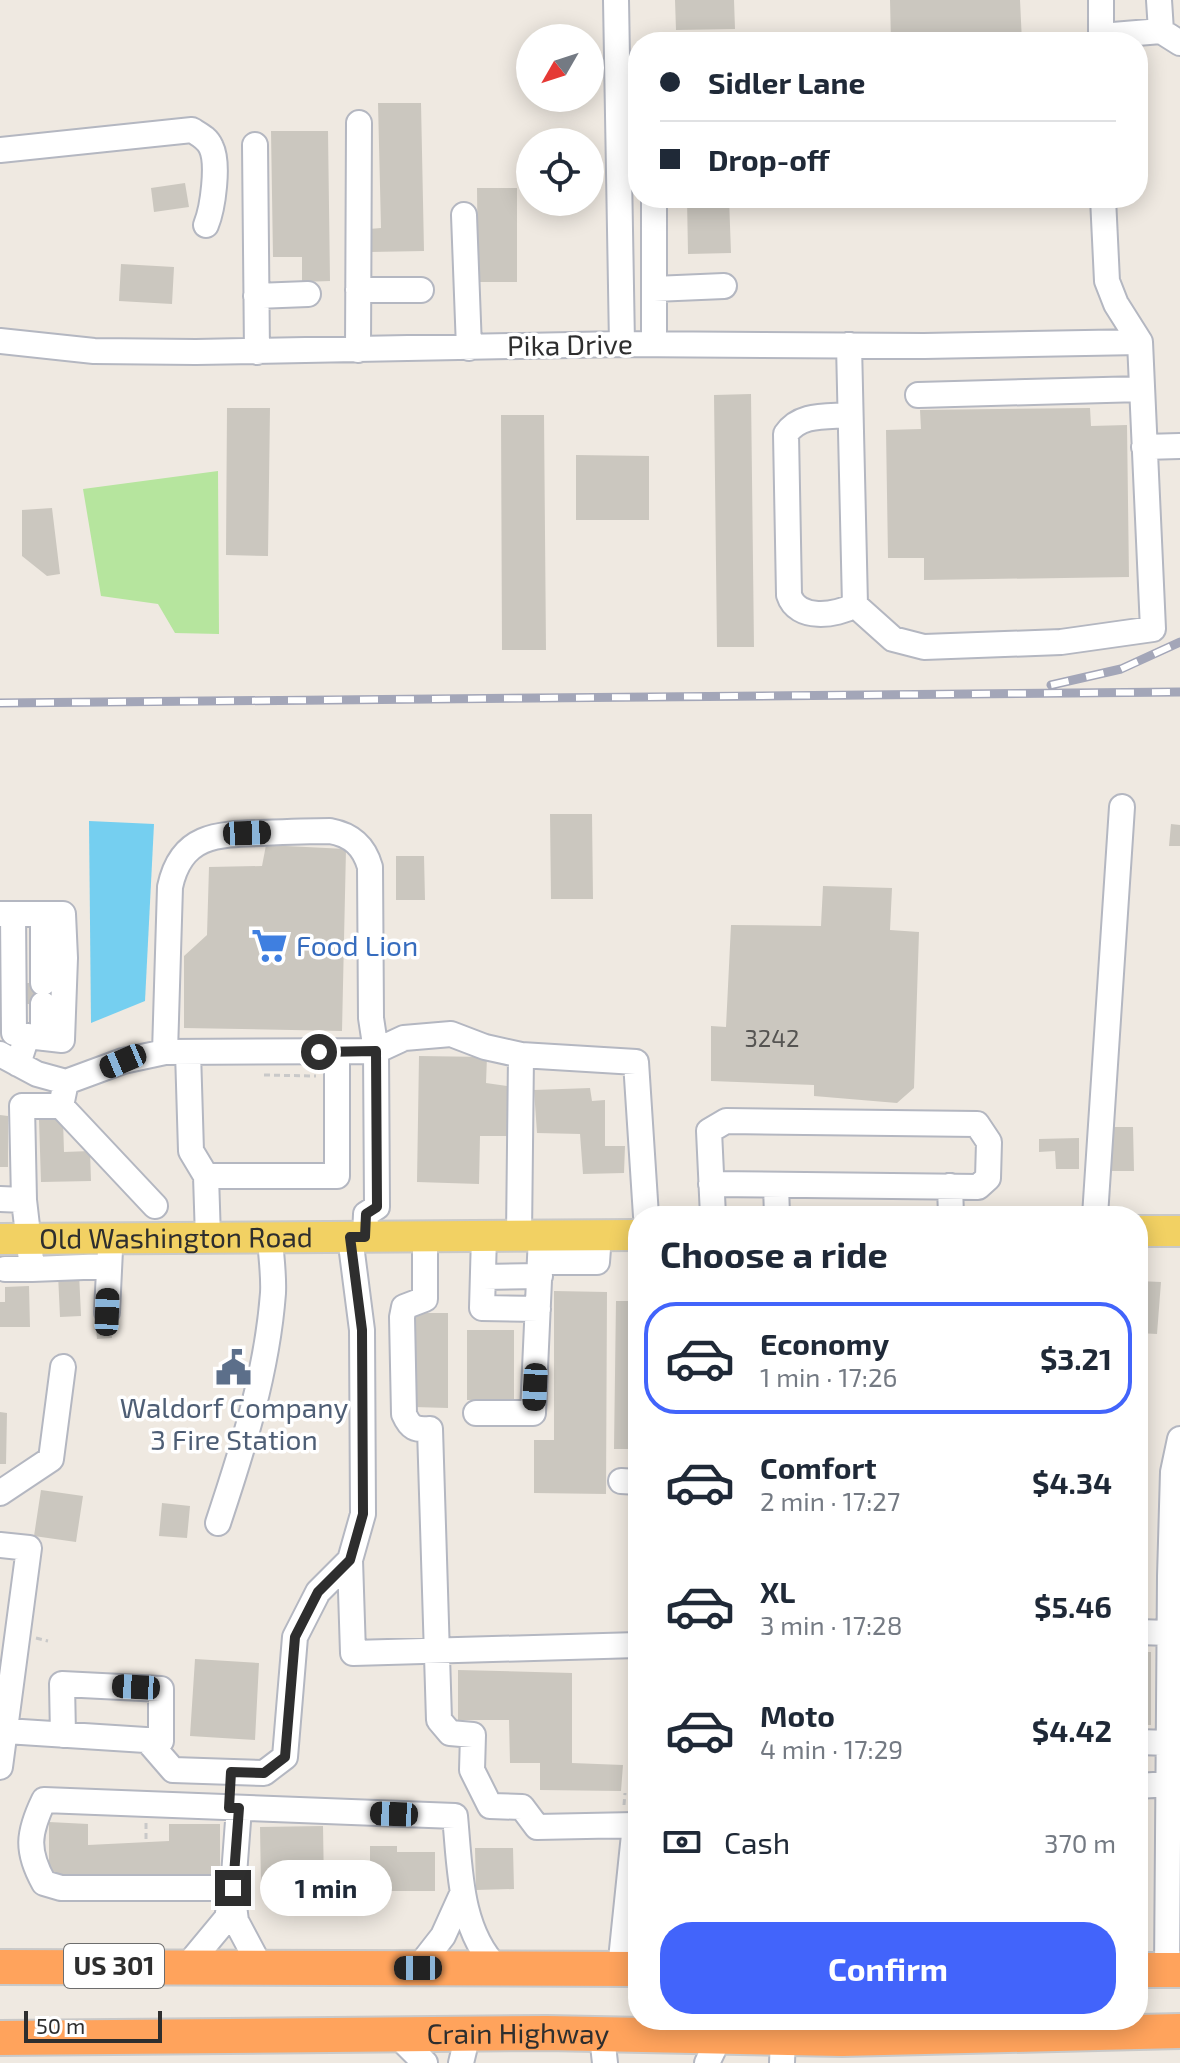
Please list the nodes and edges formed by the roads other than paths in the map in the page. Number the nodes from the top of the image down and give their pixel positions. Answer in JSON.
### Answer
{"nodes":[{"id":1,"x":616,"y":0,"type":"edge"},
{"id":2,"x":1101,"y":0,"type":"edge"},
{"id":3,"x":1159,"y":0,"type":"edge"},
{"id":4,"x":1101,"y":32,"type":"edge"},
{"id":5,"x":1170,"y":37,"type":"edge"},
{"id":6,"x":1148,"y":38,"type":"edge"},
{"id":7,"x":359,"y":123,"type":"dead end"},
{"id":8,"x":255,"y":145,"type":"dead end"},
{"id":9,"x":0,"y":150,"type":"edge"},
{"id":10,"x":654,"y":208,"type":"edge"},
{"id":11,"x":1103,"y":208,"type":"edge"},
{"id":12,"x":464,"y":215,"type":"dead end"},
{"id":13,"x":206,"y":225,"type":"dead end"},
{"id":14,"x":724,"y":286,"type":"dead end"},
{"id":15,"x":654,"y":289,"type":"junction"},
{"id":16,"x":358,"y":290,"type":"junction"},
{"id":17,"x":421,"y":290,"type":"dead end"},
{"id":18,"x":308,"y":294,"type":"dead end"},
{"id":19,"x":256,"y":296,"type":"junction"},
{"id":20,"x":0,"y":341,"type":"edge"},
{"id":21,"x":1140,"y":342,"type":"junction"},
{"id":22,"x":622,"y":344,"type":"junction"},
{"id":23,"x":654,"y":344,"type":"junction"},
{"id":24,"x":849,"y":345,"type":"junction"},
{"id":25,"x":469,"y":348,"type":"junction"},
{"id":26,"x":358,"y":350,"type":"junction"},
{"id":27,"x":257,"y":352,"type":"junction"},
{"id":28,"x":1142,"y":389,"type":"junction"},
{"id":29,"x":918,"y":395,"type":"dead end"},
{"id":30,"x":850,"y":415,"type":"junction"},
{"id":31,"x":1180,"y":446,"type":"edge"},
{"id":32,"x":1144,"y":447,"type":"junction"},
{"id":33,"x":855,"y":605,"type":"junction"},
{"id":34,"x":1122,"y":807,"type":"dead end"},
{"id":35,"x":27,"y":914,"type":"edge"},
{"id":36,"x":28,"y":1035,"type":"edge"},
{"id":37,"x":376,"y":1051,"type":"junction"},
{"id":38,"x":176,"y":1052,"type":"junction"},
{"id":39,"x":337,"y":1052,"type":"junction"},
{"id":40,"x":521,"y":1055,"type":"junction"},
{"id":41,"x":9,"y":1059,"type":"edge"},
{"id":42,"x":66,"y":1082,"type":"junction"},
{"id":43,"x":61,"y":1106,"type":"junction"},
{"id":44,"x":206,"y":1176,"type":"junction"},
{"id":45,"x":711,"y":1184,"type":"junction"},
{"id":46,"x":776,"y":1185,"type":"junction"},
{"id":47,"x":950,"y":1186,"type":"junction"},
{"id":48,"x":12,"y":1199,"type":"edge"},
{"id":49,"x":155,"y":1206,"type":"dead end"},
{"id":50,"x":645,"y":1206,"type":"edge"},
{"id":51,"x":712,"y":1206,"type":"edge"},
{"id":52,"x":777,"y":1206,"type":"edge"},
{"id":53,"x":951,"y":1206,"type":"edge"},
{"id":54,"x":1096,"y":1206,"type":"edge"},
{"id":55,"x":1148,"y":1231,"type":"edge"},
{"id":56,"x":1180,"y":1231,"type":"edge"},
{"id":57,"x":628,"y":1235,"type":"edge"},
{"id":58,"x":484,"y":1236,"type":"junction"},
{"id":59,"x":358,"y":1237,"type":"junction"},
{"id":60,"x":425,"y":1237,"type":"junction"},
{"id":61,"x":208,"y":1238,"type":"junction"},
{"id":62,"x":270,"y":1238,"type":"junction"},
{"id":63,"x":14,"y":1239,"type":"edge"},
{"id":64,"x":110,"y":1252,"type":"junction"},
{"id":65,"x":535,"y":1252,"type":"junction"},
{"id":66,"x":5,"y":1269,"type":"dead end"},
{"id":67,"x":32,"y":1269,"type":"junction"},
{"id":68,"x":483,"y":1277,"type":"junction"},
{"id":69,"x":538,"y":1309,"type":"junction"},
{"id":70,"x":107,"y":1312,"type":"dead end"},
{"id":71,"x":63,"y":1367,"type":"dead end"},
{"id":72,"x":476,"y":1413,"type":"dead end"},
{"id":73,"x":1180,"y":1439,"type":"edge"},
{"id":74,"x":0,"y":1493,"type":"edge"},
{"id":75,"x":218,"y":1523,"type":"dead end"},
{"id":76,"x":0,"y":1545,"type":"edge"},
{"id":77,"x":350,"y":1560,"type":"junction"},
{"id":78,"x":1148,"y":1632,"type":"edge"},
{"id":79,"x":9,"y":1633,"type":"edge"},
{"id":80,"x":1169,"y":1633,"type":"junction"},
{"id":81,"x":628,"y":1645,"type":"edge"},
{"id":82,"x":437,"y":1651,"type":"junction"},
{"id":83,"x":1175,"y":1663,"type":"edge"},
{"id":84,"x":7,"y":1673,"type":"edge"},
{"id":85,"x":6,"y":1731,"type":"junction"},
{"id":86,"x":63,"y":1735,"type":"junction"},
{"id":87,"x":147,"y":1740,"type":"junction"},
{"id":88,"x":1148,"y":1742,"type":"edge"},
{"id":89,"x":1169,"y":1743,"type":"junction"},
{"id":90,"x":0,"y":1767,"type":"edge"},
{"id":91,"x":231,"y":1772,"type":"junction"},
{"id":92,"x":1169,"y":1784,"type":"junction"},
{"id":93,"x":1148,"y":1785,"type":"edge"},
{"id":94,"x":490,"y":1806,"type":"junction"},
{"id":95,"x":234,"y":1808,"type":"junction"},
{"id":96,"x":455,"y":1816,"type":"junction"},
{"id":97,"x":628,"y":1816,"type":"edge"},
{"id":98,"x":233,"y":1888,"type":"junction"},
{"id":99,"x":462,"y":1894,"type":"junction"},
{"id":100,"x":0,"y":1952,"type":"edge"},
{"id":101,"x":188,"y":1965,"type":"junction"},
{"id":102,"x":0,"y":1967,"type":"edge"},
{"id":103,"x":244,"y":1968,"type":"junction"},
{"id":104,"x":418,"y":1968,"type":"junction"},
{"id":105,"x":497,"y":1968,"type":"junction"},
{"id":106,"x":628,"y":1969,"type":"edge"},
{"id":107,"x":1162,"y":1970,"type":"edge"},
{"id":108,"x":1180,"y":2031,"type":"edge"},
{"id":109,"x":397,"y":2035,"type":"junction"},
{"id":110,"x":0,"y":2038,"type":"edge"},
{"id":111,"x":465,"y":2049,"type":"edge"},
{"id":112,"x":713,"y":2049,"type":"edge"},
{"id":113,"x":604,"y":2050,"type":"edge"},
{"id":114,"x":782,"y":2050,"type":"edge"},
{"id":115,"x":425,"y":2063,"type":"edge"}],
"edges":[{"from":1,"to":22,"type":"street"},
{"from":2,"to":4,"type":"street"},
{"from":3,"to":5,"type":"street"},
{"from":5,"to":6,"type":"street"},
{"from":7,"to":16,"type":"street"},
{"from":8,"to":19,"type":"street"},
{"from":9,"to":13,"type":"street"},
{"from":10,"to":15,"type":"street"},
{"from":11,"to":21,"type":"street"},
{"from":12,"to":25,"type":"street"},
{"from":14,"to":15,"type":"street"},
{"from":15,"to":23,"type":"street"},
{"from":16,"to":17,"type":"street"},
{"from":16,"to":26,"type":"street"},
{"from":18,"to":19,"type":"street"},
{"from":19,"to":27,"type":"street"},
{"from":20,"to":27,"type":"street","name":"Pika Drive"},
{"from":21,"to":24,"type":"street","name":"Pika Drive"},
{"from":21,"to":28,"type":"street"},
{"from":22,"to":23,"type":"street","name":"Pika Drive"},
{"from":22,"to":25,"type":"street","name":"Pika Drive"},
{"from":23,"to":24,"type":"street","name":"Pika Drive"},
{"from":24,"to":30,"type":"street"},
{"from":25,"to":26,"type":"street","name":"Pika Drive"},
{"from":26,"to":27,"type":"street","name":"Pika Drive"},
{"from":28,"to":29,"type":"street"},
{"from":28,"to":32,"type":"street"},
{"from":30,"to":33,"type":"street"},
{"from":30,"to":33,"type":"street"},
{"from":31,"to":32,"type":"street"},
{"from":32,"to":33,"type":"street"},
{"from":34,"to":54,"type":"street"},
{"from":35,"to":36,"type":"street"},
{"from":35,"to":36,"type":"street"},
{"from":35,"to":36,"type":"street"},
{"from":36,"to":41,"type":"street"},
{"from":37,"to":38,"type":"street"},
{"from":37,"to":39,"type":"street"},
{"from":37,"to":40,"type":"street"},
{"from":37,"to":59,"type":"street"},
{"from":38,"to":39,"type":"street"},
{"from":38,"to":42,"type":"street"},
{"from":38,"to":44,"type":"street"},
{"from":39,"to":44,"type":"street"},
{"from":40,"to":50,"type":"street"},
{"from":40,"to":65,"type":"street"},
{"from":41,"to":42,"type":"street"},
{"from":42,"to":43,"type":"street"},
{"from":43,"to":48,"type":"street"},
{"from":43,"to":49,"type":"street"},
{"from":44,"to":61,"type":"street"},
{"from":45,"to":46,"type":"street"},
{"from":45,"to":47,"type":"street"},
{"from":45,"to":51,"type":"street"},
{"from":46,"to":47,"type":"street"},
{"from":46,"to":52,"type":"street"},
{"from":47,"to":53,"type":"street"},
{"from":48,"to":63,"type":"street"},
{"from":55,"to":56,"type":"main road"},
{"from":57,"to":65,"type":"main road","name":"Old Washington Road"},
{"from":58,"to":60,"type":"main road","name":"Old Washington Road"},
{"from":58,"to":65,"type":"main road","name":"Old Washington Road"},
{"from":58,"to":68,"type":"street"},
{"from":59,"to":60,"type":"main road","name":"Old Washington Road"},
{"from":59,"to":62,"type":"main road","name":"Old Washington Road"},
{"from":59,"to":77,"type":"street"},
{"from":60,"to":82,"type":"street"},
{"from":61,"to":62,"type":"main road","name":"Old Washington Road"},
{"from":61,"to":64,"type":"main road","name":"Old Washington Road"},
{"from":62,"to":75,"type":"street"},
{"from":63,"to":64,"type":"main road","name":"Old Washington Road"},
{"from":63,"to":67,"type":"street"},
{"from":64,"to":67,"type":"street"},
{"from":64,"to":70,"type":"street"},
{"from":65,"to":68,"type":"street"},
{"from":65,"to":69,"type":"street"},
{"from":66,"to":67,"type":"street"},
{"from":68,"to":69,"type":"street"},
{"from":69,"to":72,"type":"street"},
{"from":71,"to":74,"type":"street"},
{"from":73,"to":80,"type":"street"},
{"from":76,"to":79,"type":"street"},
{"from":77,"to":82,"type":"street"},
{"from":77,"to":91,"type":"street"},
{"from":78,"to":80,"type":"street"},
{"from":79,"to":84,"type":"street"},
{"from":80,"to":83,"type":"street"},
{"from":81,"to":82,"type":"street"},
{"from":82,"to":94,"type":"street"},
{"from":83,"to":89,"type":"street"},
{"from":84,"to":85,"type":"street"},
{"from":85,"to":86,"type":"street"},
{"from":85,"to":90,"type":"street"},
{"from":86,"to":87,"type":"street"},
{"from":86,"to":87,"type":"street"},
{"from":87,"to":91,"type":"street"},
{"from":88,"to":89,"type":"street"},
{"from":89,"to":92,"type":"street"},
{"from":91,"to":95,"type":"street"},
{"from":92,"to":93,"type":"street"},
{"from":92,"to":107,"type":"street"},
{"from":94,"to":96,"type":"street"},
{"from":94,"to":97,"type":"street"},
{"from":95,"to":96,"type":"street"},
{"from":95,"to":98,"type":"street"},
{"from":95,"to":98,"type":"street"},
{"from":96,"to":99,"type":"street"},
{"from":98,"to":101,"type":"street"},
{"from":98,"to":103,"type":"street"},
{"from":99,"to":104,"type":"street"},
{"from":99,"to":105,"type":"street"},
{"from":100,"to":101,"type":"highway"},
{"from":101,"to":103,"type":"highway"},
{"from":102,"to":103,"type":"highway","number":"US 301"},
{"from":103,"to":104,"type":"highway","number":"US 301"},
{"from":104,"to":105,"type":"highway","number":"US 301"},
{"from":105,"to":106,"type":"highway","number":"US 301"},
{"from":108,"to":114,"type":"highway","name":"Crain Highway"},
{"from":109,"to":110,"type":"highway","name":"Crain Highway"},
{"from":109,"to":111,"type":"highway","name":"Crain Highway"},
{"from":109,"to":115,"type":"street"},
{"from":111,"to":113,"type":"highway","name":"Crain Highway"},
{"from":112,"to":113,"type":"highway","name":"Crain Highway"},
{"from":112,"to":114,"type":"highway","name":"Crain Highway"}]}
